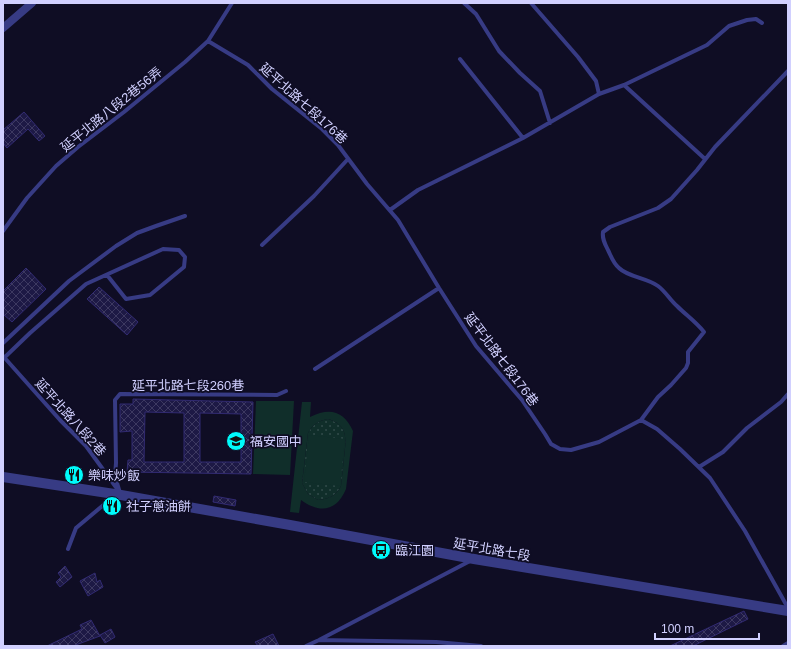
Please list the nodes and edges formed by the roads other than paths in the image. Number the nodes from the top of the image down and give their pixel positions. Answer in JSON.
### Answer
{"nodes":[{"id":1,"x":32,"y":3,"type":"edge"},
{"id":2,"x":232,"y":3,"type":"edge"},
{"id":3,"x":464,"y":3,"type":"edge"},
{"id":4,"x":531,"y":3,"type":"edge"},
{"id":5,"x":762,"y":23,"type":"dead end"},
{"id":6,"x":3,"y":28,"type":"edge"},
{"id":7,"x":208,"y":41,"type":"junction"},
{"id":8,"x":460,"y":59,"type":"dead end"},
{"id":9,"x":788,"y":71,"type":"edge"},
{"id":10,"x":624,"y":85,"type":"junction"},
{"id":11,"x":599,"y":94,"type":"junction"},
{"id":12,"x":550,"y":123,"type":"junction"},
{"id":13,"x":523,"y":138,"type":"junction"},
{"id":14,"x":348,"y":159,"type":"junction"},
{"id":15,"x":705,"y":159,"type":"junction"},
{"id":16,"x":390,"y":210,"type":"junction"},
{"id":17,"x":186,"y":216,"type":"dead end"},
{"id":18,"x":3,"y":231,"type":"edge"},
{"id":19,"x":262,"y":245,"type":"dead end"},
{"id":20,"x":107,"y":275,"type":"junction"},
{"id":21,"x":439,"y":288,"type":"junction"},
{"id":22,"x":3,"y":343,"type":"edge"},
{"id":23,"x":4,"y":356,"type":"edge"},
{"id":24,"x":315,"y":369,"type":"dead end"},
{"id":25,"x":286,"y":391,"type":"dead end"},
{"id":26,"x":788,"y":394,"type":"edge"},
{"id":27,"x":641,"y":420,"type":"junction"},
{"id":28,"x":699,"y":467,"type":"junction"},
{"id":29,"x":3,"y":477,"type":"edge"},
{"id":30,"x":110,"y":494,"type":"junction"},
{"id":31,"x":121,"y":495,"type":"junction"},
{"id":32,"x":68,"y":548,"type":"dead end"},
{"id":33,"x":474,"y":559,"type":"junction"},
{"id":34,"x":788,"y":608,"type":"edge"},
{"id":35,"x":788,"y":612,"type":"edge"},
{"id":36,"x":319,"y":640,"type":"junction"},
{"id":37,"x":788,"y":643,"type":"edge"},
{"id":38,"x":306,"y":646,"type":"edge"},
{"id":39,"x":481,"y":646,"type":"edge"},
{"id":40,"x":783,"y":646,"type":"edge"}],
"edges":[{"from":1,"to":6,"type":"street"},
{"from":2,"to":7,"type":"lane","name":"延平北路八段2巷56弄"},
{"from":3,"to":12,"type":"lane"},
{"from":4,"to":11,"type":"lane"},
{"from":5,"to":10,"type":"lane"},
{"from":7,"to":14,"type":"lane","name":"延平北路七段176巷"},
{"from":7,"to":18,"type":"lane","name":"延平北路八段2巷56弄"},
{"from":8,"to":13,"type":"lane"},
{"from":9,"to":15,"type":"lane"},
{"from":10,"to":11,"type":"lane"},
{"from":10,"to":15,"type":"lane"},
{"from":11,"to":12,"type":"lane"},
{"from":12,"to":13,"type":"lane"},
{"from":13,"to":16,"type":"lane"},
{"from":14,"to":16,"type":"lane","name":"延平北路七段176巷"},
{"from":14,"to":19,"type":"lane"},
{"from":15,"to":27,"type":"lane"},
{"from":16,"to":21,"type":"lane","name":"延平北路七段176巷"},
{"from":17,"to":22,"type":"lane"},
{"from":20,"to":20,"type":"lane"},
{"from":20,"to":23,"type":"lane"},
{"from":21,"to":24,"type":"lane"},
{"from":21,"to":27,"type":"lane","name":"延平北路七段176巷"},
{"from":23,"to":31,"type":"lane","name":"延平北路八段2巷"},
{"from":25,"to":31,"type":"lane","name":"延平北路七段260巷"},
{"from":26,"to":28,"type":"lane"},
{"from":27,"to":28,"type":"lane"},
{"from":28,"to":34,"type":"lane"},
{"from":29,"to":30,"type":"street","name":"延平北路七段"},
{"from":30,"to":31,"type":"street","name":"延平北路七段"},
{"from":30,"to":32,"type":"lane"},
{"from":31,"to":33,"type":"street","name":"延平北路七段"},
{"from":33,"to":35,"type":"street","name":"延平北路七段"},
{"from":33,"to":36,"type":"lane"},
{"from":36,"to":38,"type":"lane"},
{"from":36,"to":39,"type":"lane"},
{"from":37,"to":40,"type":"lane"}]}
